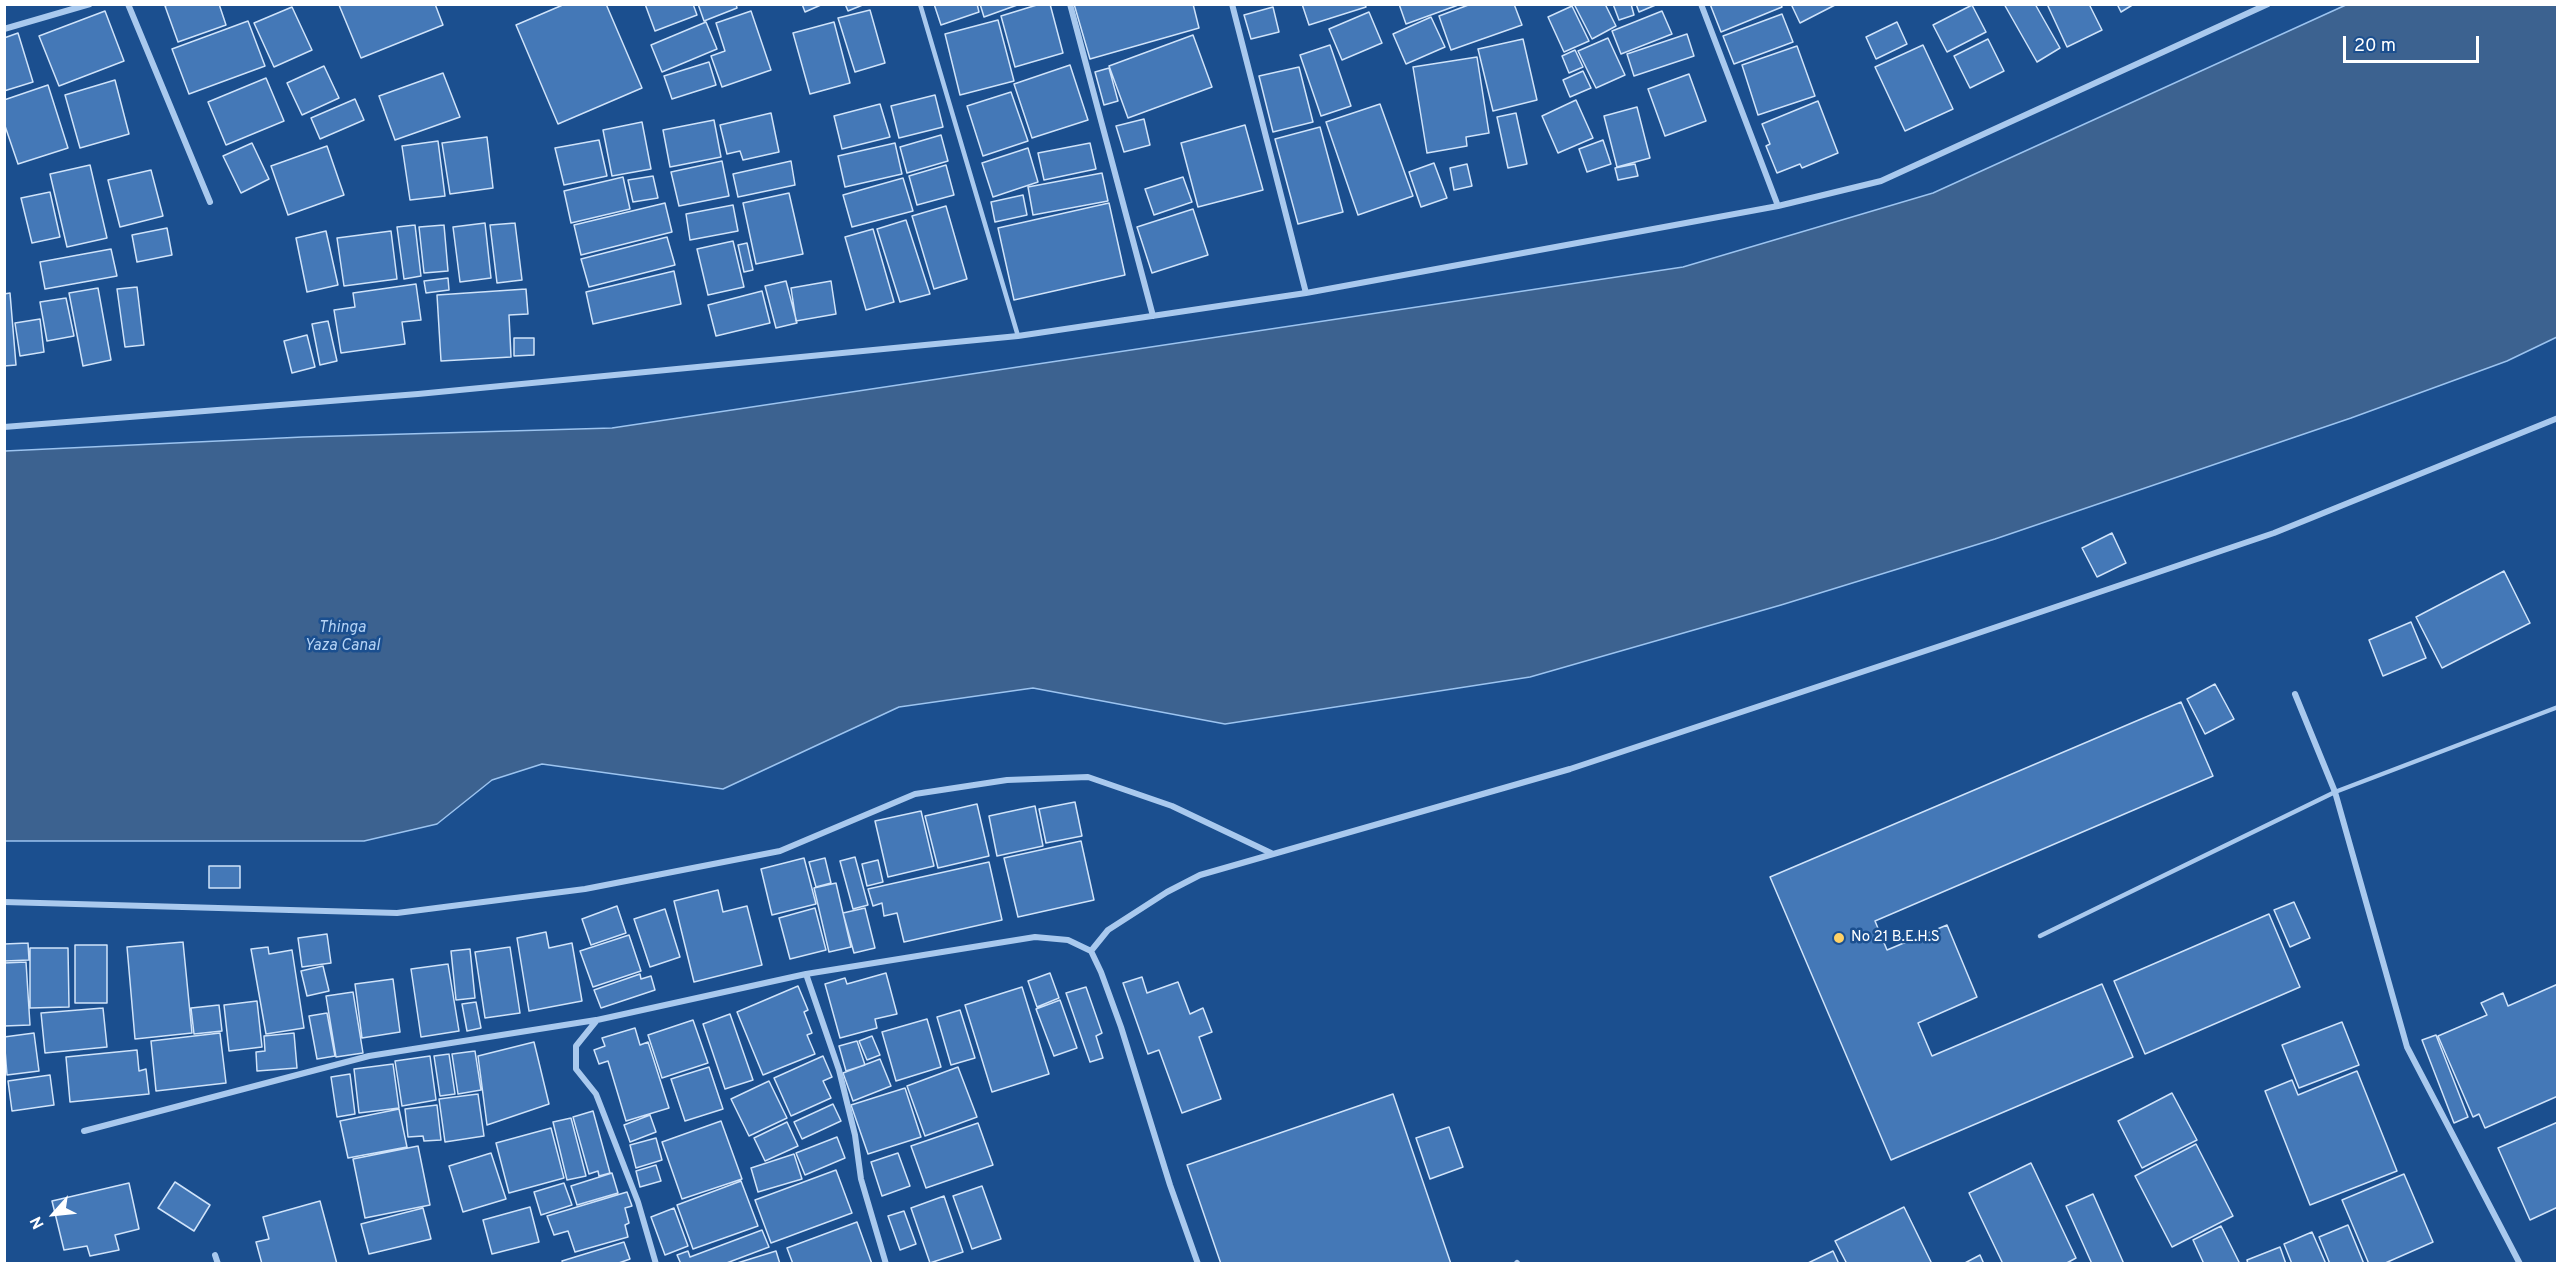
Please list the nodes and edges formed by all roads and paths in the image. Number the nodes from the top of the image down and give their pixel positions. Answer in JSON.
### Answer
{"nodes":[{"id":1,"x":90,"y":4,"type":"edge"},
{"id":2,"x":128,"y":4,"type":"edge"},
{"id":3,"x":920,"y":4,"type":"edge"},
{"id":4,"x":1070,"y":4,"type":"edge"},
{"id":5,"x":1232,"y":4,"type":"edge"},
{"id":6,"x":1701,"y":4,"type":"edge"},
{"id":7,"x":2268,"y":4,"type":"edge"},
{"id":8,"x":4,"y":28,"type":"edge"},
{"id":9,"x":210,"y":202,"type":"dead end"},
{"id":10,"x":1778,"y":206,"type":"junction"},
{"id":11,"x":1306,"y":293,"type":"junction"},
{"id":12,"x":1153,"y":316,"type":"junction"},
{"id":13,"x":1018,"y":336,"type":"junction"},
{"id":14,"x":2558,"y":418,"type":"edge"},
{"id":15,"x":4,"y":427,"type":"edge"},
{"id":16,"x":2295,"y":694,"type":"dead end"},
{"id":17,"x":2558,"y":707,"type":"edge"},
{"id":18,"x":2335,"y":792,"type":"junction"},
{"id":19,"x":1270,"y":853,"type":"junction"},
{"id":20,"x":4,"y":902,"type":"edge"},
{"id":21,"x":2040,"y":936,"type":"dead end"},
{"id":22,"x":1091,"y":951,"type":"junction"},
{"id":23,"x":806,"y":974,"type":"junction"},
{"id":24,"x":597,"y":1020,"type":"junction"},
{"id":25,"x":84,"y":1131,"type":"dead end"},
{"id":26,"x":215,"y":1255,"type":"dead end"},
{"id":27,"x":218,"y":1263,"type":"edge"},
{"id":28,"x":656,"y":1263,"type":"edge"},
{"id":29,"x":886,"y":1263,"type":"edge"},
{"id":30,"x":1198,"y":1263,"type":"edge"},
{"id":31,"x":2520,"y":1263,"type":"edge"}],
"edges":[{"from":1,"to":8,"type":"street"},
{"from":2,"to":9,"type":"street"},
{"from":3,"to":13,"type":"lane"},
{"from":4,"to":12,"type":"street"},
{"from":5,"to":11,"type":"street"},
{"from":6,"to":10,"type":"street"},
{"from":7,"to":10,"type":"street"},
{"from":10,"to":11,"type":"street"},
{"from":11,"to":12,"type":"street"},
{"from":12,"to":13,"type":"street"},
{"from":13,"to":15,"type":"street"},
{"from":14,"to":19,"type":"street"},
{"from":16,"to":18,"type":"street"},
{"from":17,"to":18,"type":"lane"},
{"from":18,"to":21,"type":"lane"},
{"from":18,"to":31,"type":"street"},
{"from":19,"to":20,"type":"street"},
{"from":19,"to":22,"type":"street"},
{"from":22,"to":23,"type":"street"},
{"from":22,"to":30,"type":"street"},
{"from":23,"to":24,"type":"street"},
{"from":23,"to":29,"type":"street"},
{"from":24,"to":25,"type":"street"},
{"from":24,"to":28,"type":"street"},
{"from":26,"to":27,"type":"street"}]}
